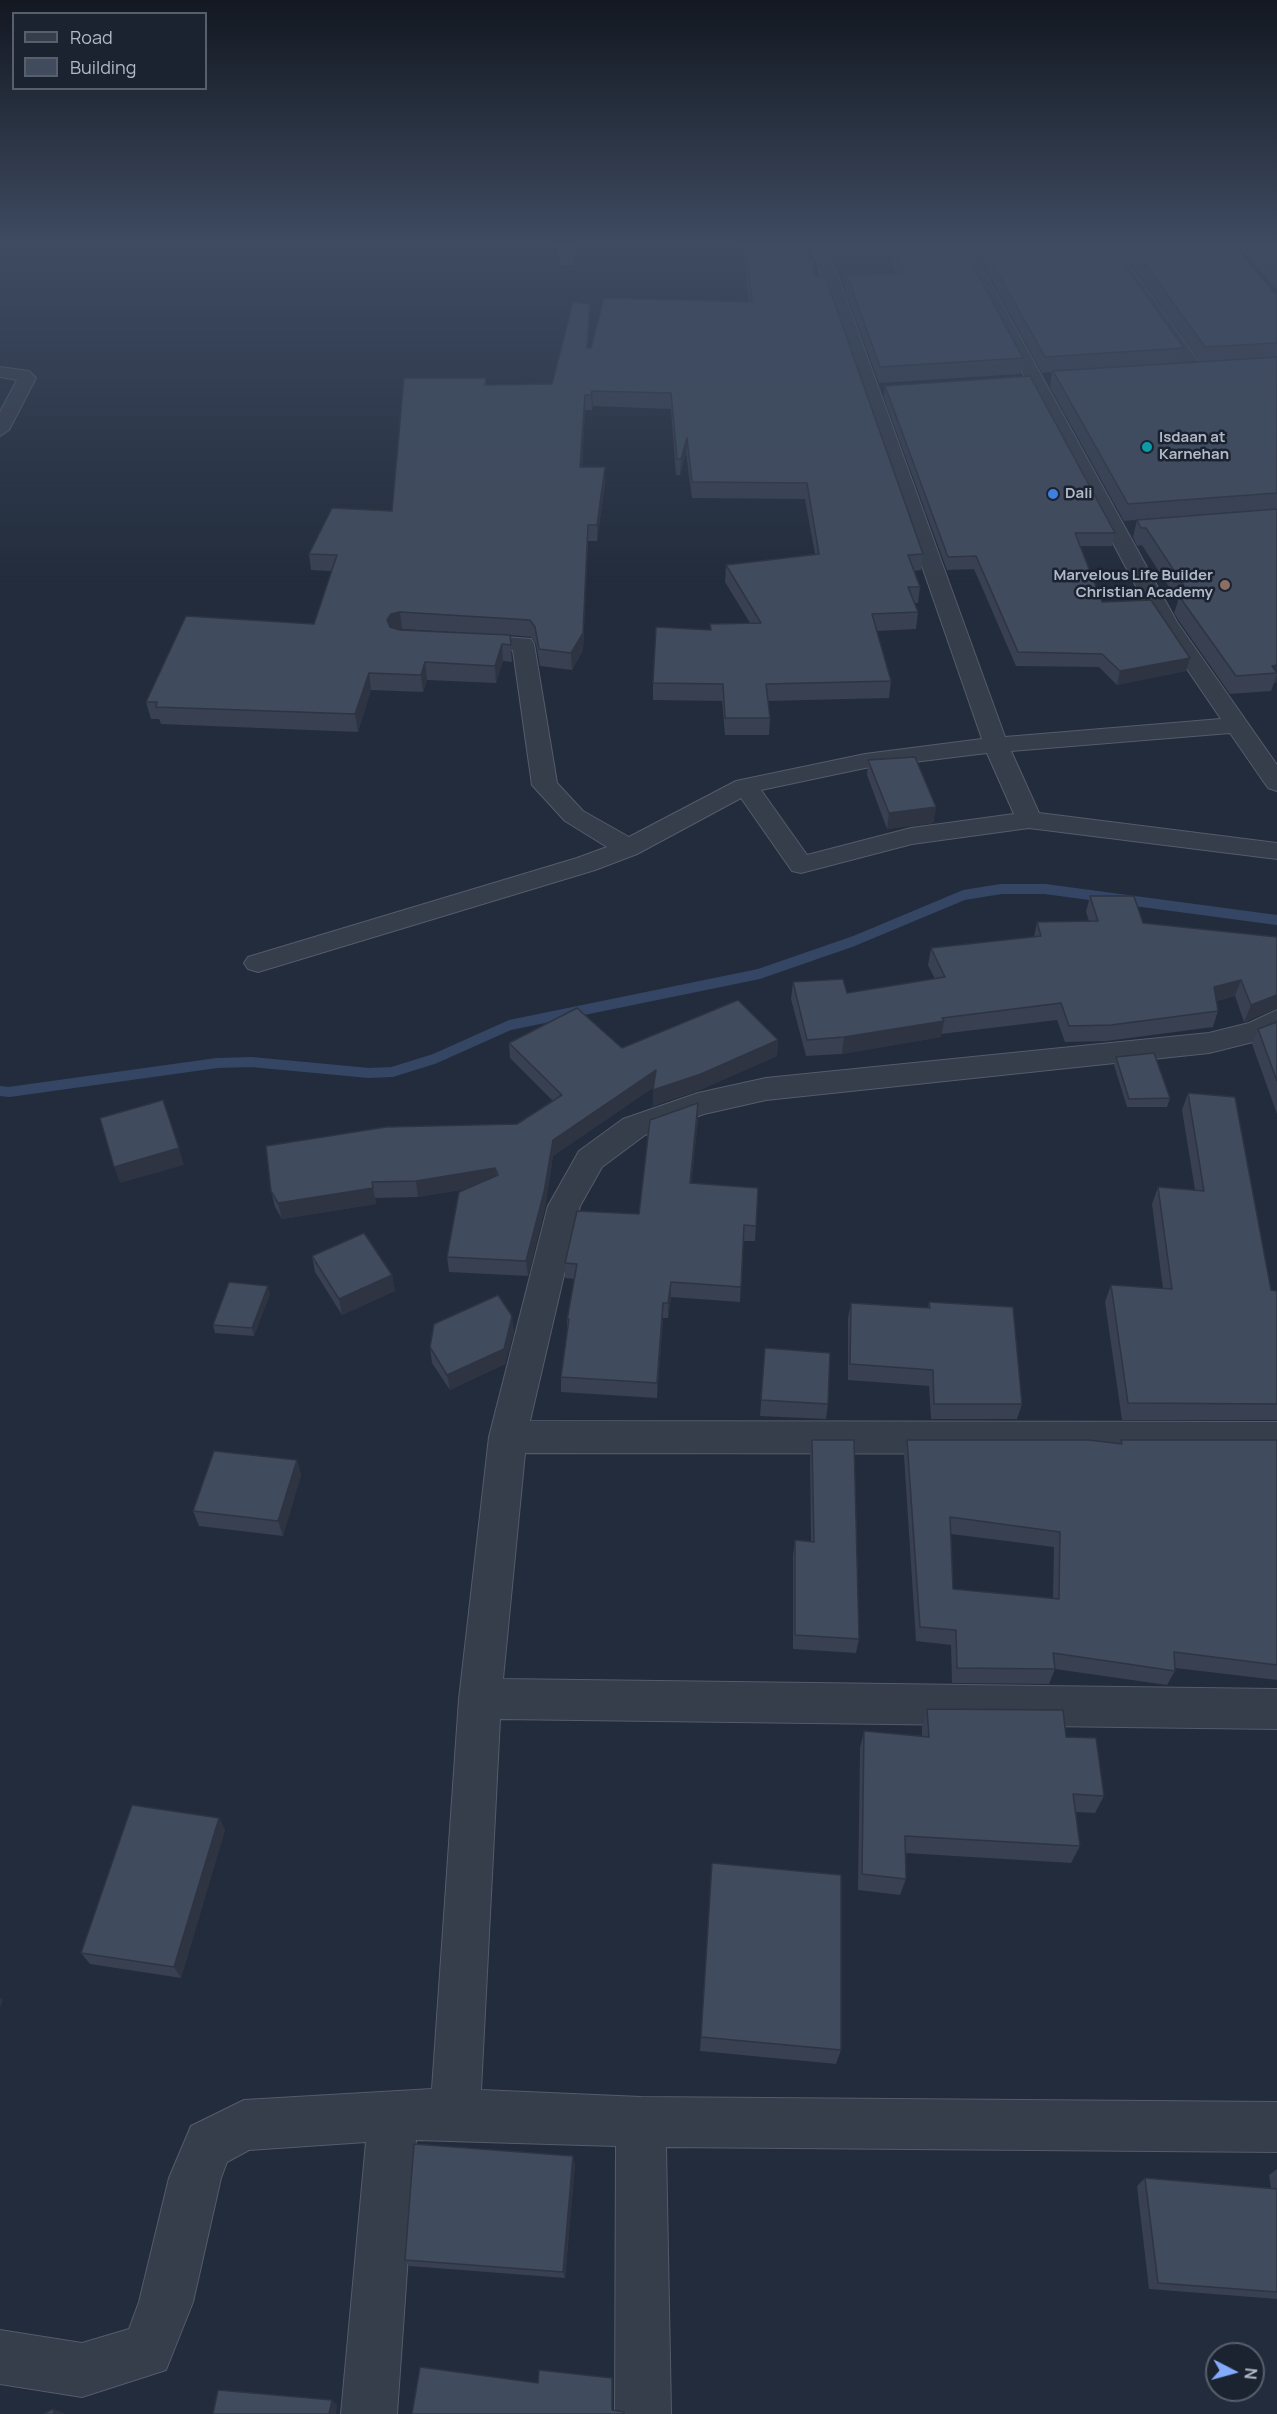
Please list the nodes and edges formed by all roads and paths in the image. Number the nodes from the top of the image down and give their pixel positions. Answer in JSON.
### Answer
{"nodes":[{"id":1,"x":864,"y":359,"type":"edge"},
{"id":2,"x":1024,"y":359,"type":"edge"},
{"id":3,"x":1193,"y":359,"type":"edge"},
{"id":4,"x":0,"y":372,"type":"edge"},
{"id":5,"x":1173,"y":372,"type":"edge"},
{"id":6,"x":1059,"y":380,"type":"edge"},
{"id":7,"x":1036,"y":381,"type":"junction"},
{"id":8,"x":1012,"y":382,"type":"edge"},
{"id":9,"x":0,"y":430,"type":"edge"},
{"id":10,"x":1137,"y":528,"type":"edge"},
{"id":11,"x":1114,"y":530,"type":"junction"},
{"id":12,"x":446,"y":640,"type":"edge"},
{"id":13,"x":1234,"y":725,"type":"junction"},
{"id":14,"x":996,"y":745,"type":"junction"},
{"id":15,"x":1277,"y":783,"type":"edge"},
{"id":16,"x":745,"y":786,"type":"junction"},
{"id":17,"x":1029,"y":820,"type":"junction"},
{"id":18,"x":628,"y":848,"type":"junction"},
{"id":19,"x":1277,"y":851,"type":"edge"},
{"id":20,"x":258,"y":963,"type":"dead end"},
{"id":21,"x":1277,"y":1020,"type":"edge"},
{"id":22,"x":508,"y":1437,"type":"junction"},
{"id":23,"x":1277,"y":1438,"type":"edge"},
{"id":24,"x":480,"y":1699,"type":"junction"},
{"id":25,"x":1277,"y":1709,"type":"edge"},
{"id":26,"x":455,"y":2114,"type":"junction"},
{"id":27,"x":393,"y":2115,"type":"junction"},
{"id":28,"x":641,"y":2122,"type":"junction"},
{"id":29,"x":1277,"y":2127,"type":"edge"},
{"id":30,"x":0,"y":2357,"type":"edge"},
{"id":31,"x":369,"y":2414,"type":"edge"},
{"id":32,"x":643,"y":2414,"type":"edge"}],
"edges":[{"from":1,"to":14,"type":"street"},
{"from":2,"to":7,"type":"street"},
{"from":3,"to":5,"type":"street"},
{"from":4,"to":9,"type":"street"},
{"from":6,"to":7,"type":"street"},
{"from":7,"to":8,"type":"street"},
{"from":7,"to":11,"type":"street"},
{"from":10,"to":11,"type":"street"},
{"from":11,"to":13,"type":"street"},
{"from":12,"to":18,"type":"street"},
{"from":13,"to":14,"type":"street"},
{"from":13,"to":15,"type":"street"},
{"from":14,"to":16,"type":"street"},
{"from":14,"to":17,"type":"street"},
{"from":16,"to":17,"type":"street"},
{"from":16,"to":18,"type":"street"},
{"from":17,"to":19,"type":"street"},
{"from":18,"to":20,"type":"street"},
{"from":21,"to":22,"type":"street"},
{"from":22,"to":23,"type":"street"},
{"from":22,"to":24,"type":"street"},
{"from":24,"to":25,"type":"street"},
{"from":24,"to":26,"type":"street"},
{"from":26,"to":27,"type":"street"},
{"from":26,"to":28,"type":"street"},
{"from":27,"to":30,"type":"street"},
{"from":27,"to":31,"type":"street"},
{"from":28,"to":29,"type":"street"},
{"from":28,"to":32,"type":"street"}]}
